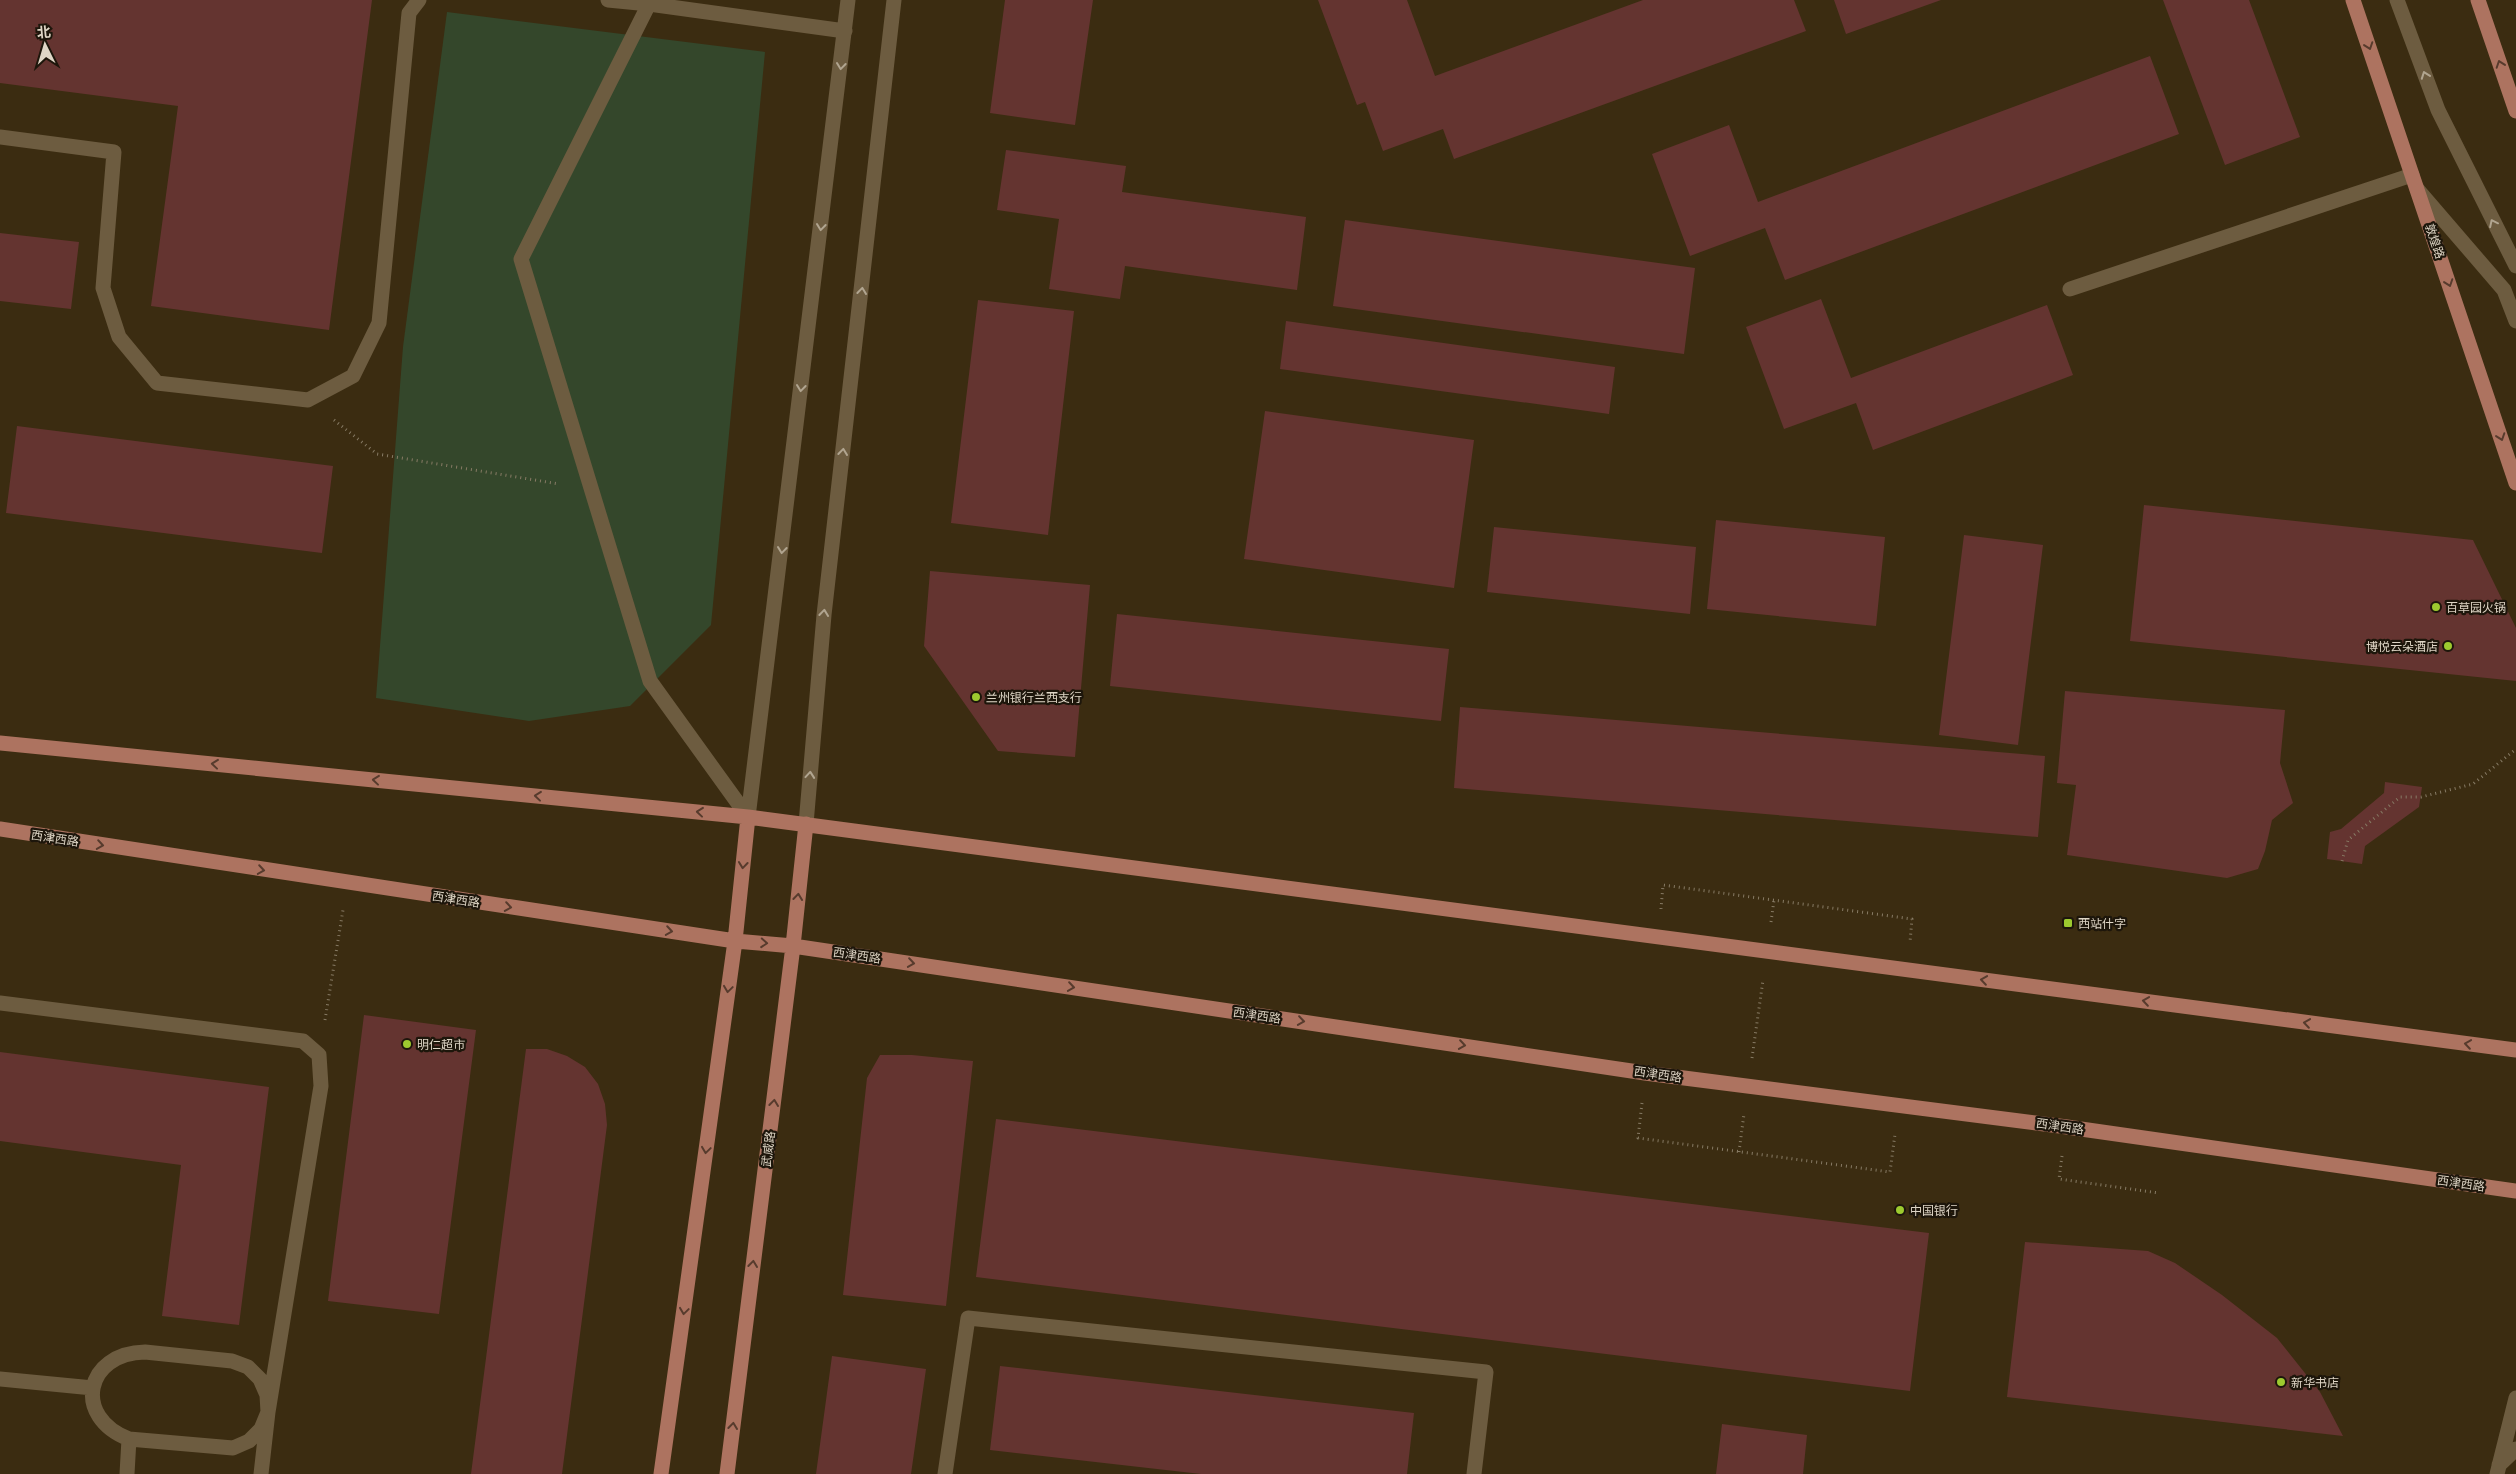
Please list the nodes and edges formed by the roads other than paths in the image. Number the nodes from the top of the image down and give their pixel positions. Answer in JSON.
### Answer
{"nodes":[{"id":1,"x":419,"y":0,"type":"edge"},
{"id":2,"x":608,"y":0,"type":"edge"},
{"id":3,"x":848,"y":0,"type":"edge"},
{"id":4,"x":894,"y":0,"type":"edge"},
{"id":5,"x":2353,"y":0,"type":"edge"},
{"id":6,"x":2397,"y":0,"type":"edge"},
{"id":7,"x":2478,"y":0,"type":"edge"},
{"id":8,"x":650,"y":2,"type":"edge"},
{"id":9,"x":845,"y":31,"type":"junction"},
{"id":10,"x":2516,"y":110,"type":"edge"},
{"id":11,"x":0,"y":136,"type":"edge"},
{"id":12,"x":2412,"y":175,"type":"junction"},
{"id":13,"x":2417,"y":190,"type":"junction"},
{"id":14,"x":2516,"y":266,"type":"edge"},
{"id":15,"x":2070,"y":289,"type":"dead end"},
{"id":16,"x":2516,"y":321,"type":"edge"},
{"id":17,"x":2516,"y":483,"type":"edge"},
{"id":18,"x":0,"y":743,"type":"edge"},
{"id":19,"x":748,"y":817,"type":"junction"},
{"id":20,"x":806,"y":824,"type":"junction"},
{"id":21,"x":0,"y":829,"type":"edge"},
{"id":22,"x":735,"y":941,"type":"junction"},
{"id":23,"x":793,"y":946,"type":"junction"},
{"id":24,"x":0,"y":1003,"type":"edge"},
{"id":25,"x":2516,"y":1050,"type":"edge"},
{"id":26,"x":2516,"y":1191,"type":"edge"},
{"id":27,"x":0,"y":1379,"type":"edge"},
{"id":28,"x":94,"y":1388,"type":"junction"},
{"id":29,"x":2516,"y":1398,"type":"edge"},
{"id":30,"x":268,"y":1412,"type":"junction"},
{"id":31,"x":129,"y":1439,"type":"junction"},
{"id":32,"x":2516,"y":1449,"type":"edge"},
{"id":33,"x":2498,"y":1469,"type":"edge"},
{"id":34,"x":127,"y":1474,"type":"edge"},
{"id":35,"x":261,"y":1474,"type":"edge"},
{"id":36,"x":661,"y":1474,"type":"edge"},
{"id":37,"x":727,"y":1474,"type":"edge"},
{"id":38,"x":945,"y":1474,"type":"edge"},
{"id":39,"x":1474,"y":1474,"type":"edge"}],
"edges":[{"from":1,"to":11,"type":"street"},
{"from":2,"to":8,"type":"street"},
{"from":3,"to":9,"type":"street"},
{"from":20,"to":4,"type":"street","one_way":true},
{"from":5,"to":12,"type":"main road","name":"敦煌路","one_way":true},
{"from":14,"to":6,"type":"street","one_way":true},
{"from":10,"to":7,"type":"main road","one_way":true},
{"from":8,"to":9,"type":"street"},
{"from":8,"to":19,"type":"street"},
{"from":9,"to":19,"type":"street","one_way":true},
{"from":12,"to":13,"type":"main road","name":"敦煌路"},
{"from":12,"to":15,"type":"street"},
{"from":13,"to":16,"type":"street"},
{"from":13,"to":17,"type":"main road","name":"敦煌路","one_way":true},
{"from":19,"to":18,"type":"main road","one_way":true},
{"from":19,"to":20,"type":"main road"},
{"from":19,"to":22,"type":"main road","one_way":true},
{"from":23,"to":20,"type":"main road","name":"武威路","one_way":true},
{"from":25,"to":20,"type":"main road","one_way":true},
{"from":21,"to":22,"type":"main road","name":"西津西路","one_way":true},
{"from":22,"to":23,"type":"main road","name":"西津西路","one_way":true},
{"from":22,"to":36,"type":"main road","one_way":true},
{"from":23,"to":26,"type":"main road","name":"西津西路","one_way":true},
{"from":37,"to":23,"type":"main road","name":"武威路","one_way":true},
{"from":24,"to":30,"type":"street"},
{"from":27,"to":28,"type":"street"},
{"from":28,"to":30,"type":"street"},
{"from":28,"to":31,"type":"street"},
{"from":29,"to":33,"type":"street"},
{"from":30,"to":31,"type":"street"},
{"from":30,"to":35,"type":"street"},
{"from":31,"to":34,"type":"street"},
{"from":32,"to":33,"type":"street"},
{"from":38,"to":39,"type":"street"}]}
